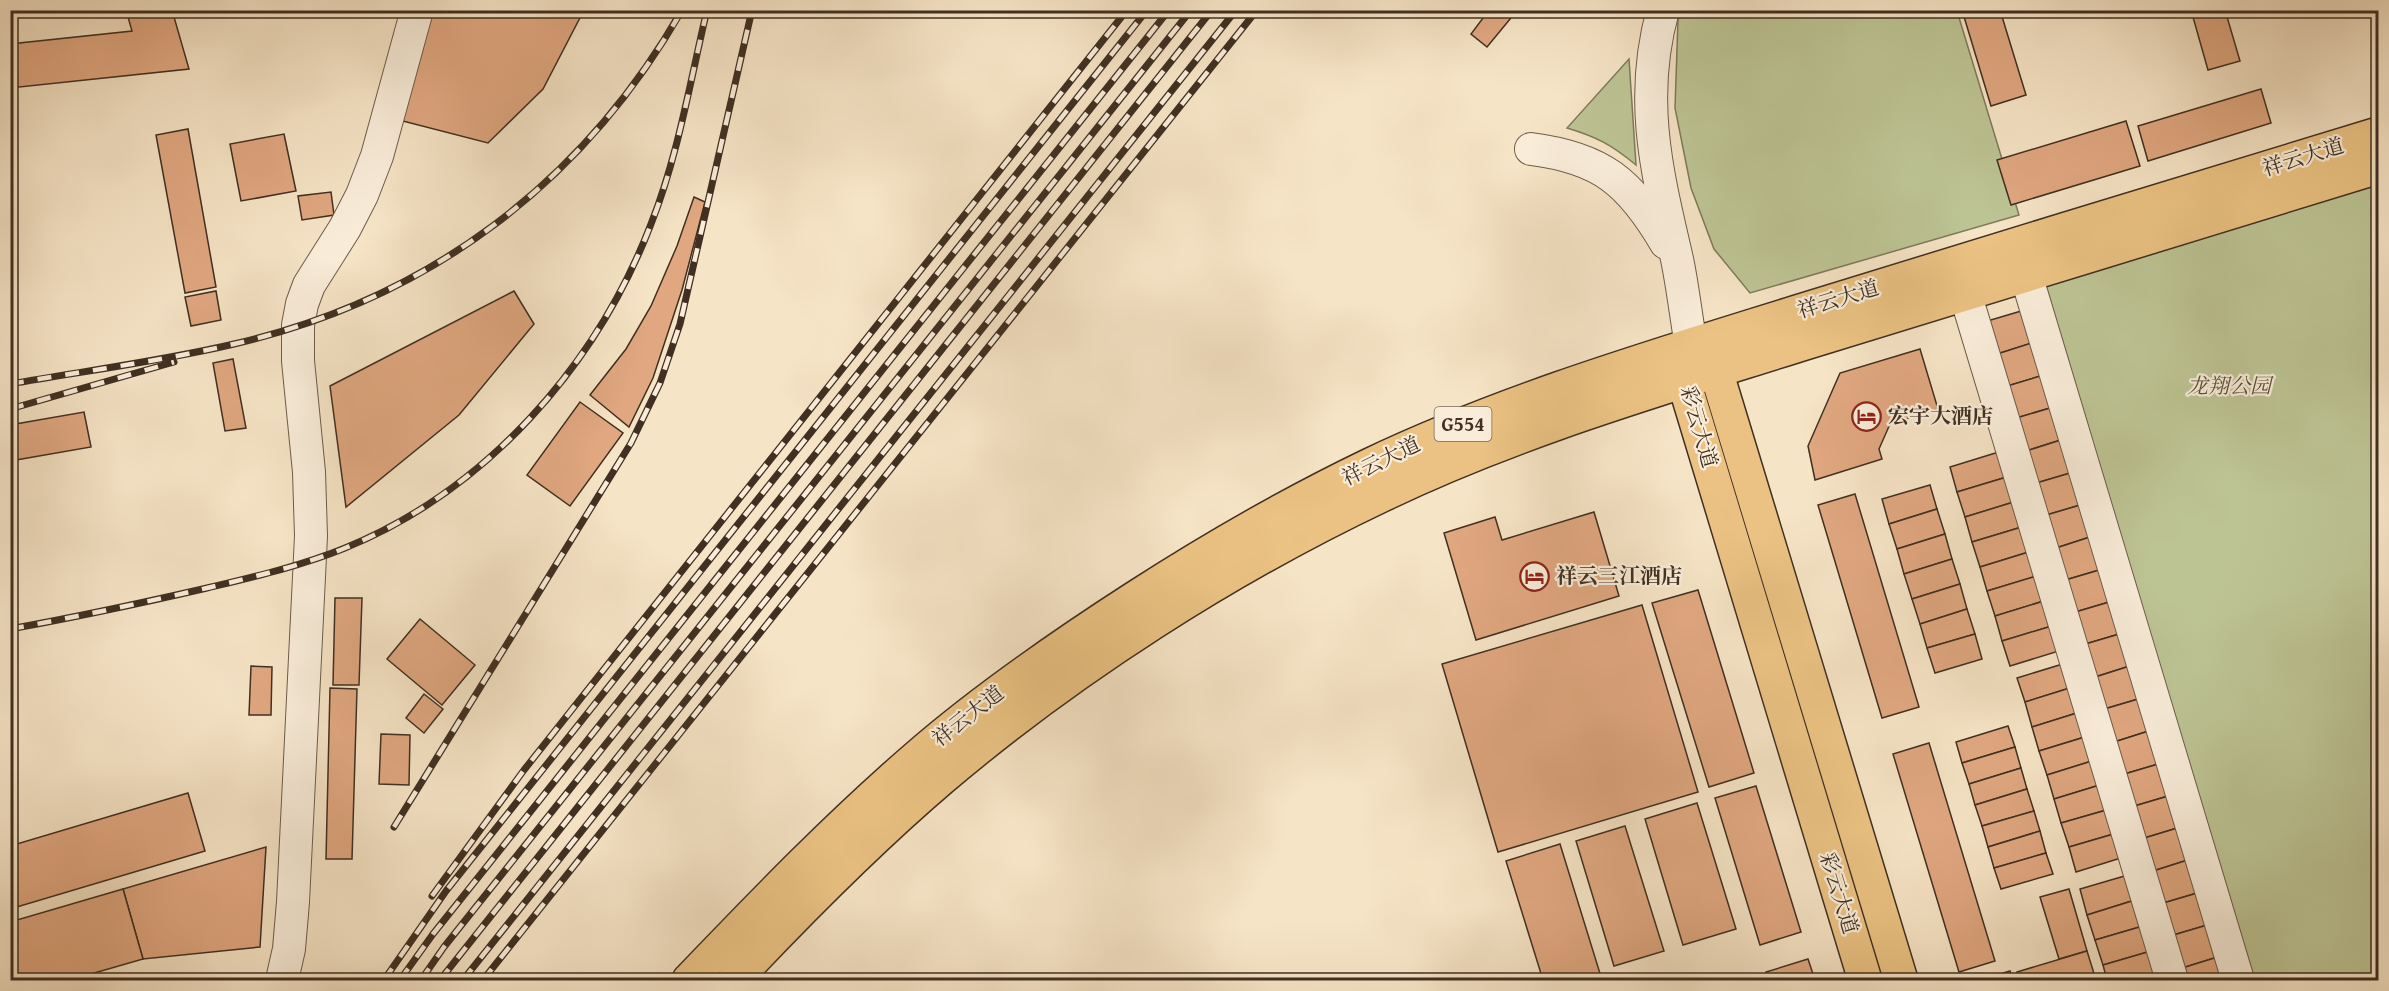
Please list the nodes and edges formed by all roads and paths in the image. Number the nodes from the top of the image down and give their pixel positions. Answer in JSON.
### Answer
{"nodes":[{"id":1,"x":417,"y":10,"type":"edge"},
{"id":2,"x":1663,"y":10,"type":"edge"},
{"id":3,"x":2379,"y":134,"type":"edge"},
{"id":4,"x":1531,"y":149,"type":"dead end"},
{"id":5,"x":2379,"y":167,"type":"edge"},
{"id":6,"x":1677,"y":261,"type":"junction"},
{"id":7,"x":2026,"y":275,"type":"junction"},
{"id":8,"x":1965,"y":293,"type":"junction"},
{"id":9,"x":1691,"y":345,"type":"junction"},
{"id":10,"x":1716,"y":371,"type":"junction"},
{"id":11,"x":1684,"y":382,"type":"junction"},
{"id":12,"x":282,"y":981,"type":"edge"},
{"id":13,"x":689,"y":981,"type":"edge"},
{"id":14,"x":734,"y":981,"type":"edge"},
{"id":15,"x":1865,"y":981,"type":"edge"},
{"id":16,"x":1901,"y":981,"type":"edge"},
{"id":17,"x":2172,"y":981,"type":"edge"},
{"id":18,"x":2238,"y":981,"type":"edge"}],
"edges":[{"from":1,"to":12,"type":"street"},
{"from":2,"to":6,"type":"street"},
{"from":3,"to":9,"type":"main road","name":"祥云大道","number":"G554"},
{"from":4,"to":6,"type":"street"},
{"from":5,"to":7,"type":"main road","name":"祥云大道","number":"G554"},
{"from":6,"to":9,"type":"street"},
{"from":7,"to":8,"type":"main road","name":"祥云大道","number":"G554"},
{"from":7,"to":18,"type":"street"},
{"from":8,"to":10,"type":"main road","name":"祥云大道","number":"G554"},
{"from":8,"to":17,"type":"street"},
{"from":9,"to":10,"type":"main road","name":"彩云大道"},
{"from":9,"to":11,"type":"main road","name":"彩云大道"},
{"from":9,"to":13,"type":"main road","name":"祥云大道","number":"G554"},
{"from":10,"to":11,"type":"main road","name":"祥云大道","number":"G554"},
{"from":10,"to":16,"type":"main road","name":"彩云大道"},
{"from":11,"to":14,"type":"main road","name":"祥云大道","number":"G554"},
{"from":11,"to":15,"type":"main road","name":"彩云大道"}]}
